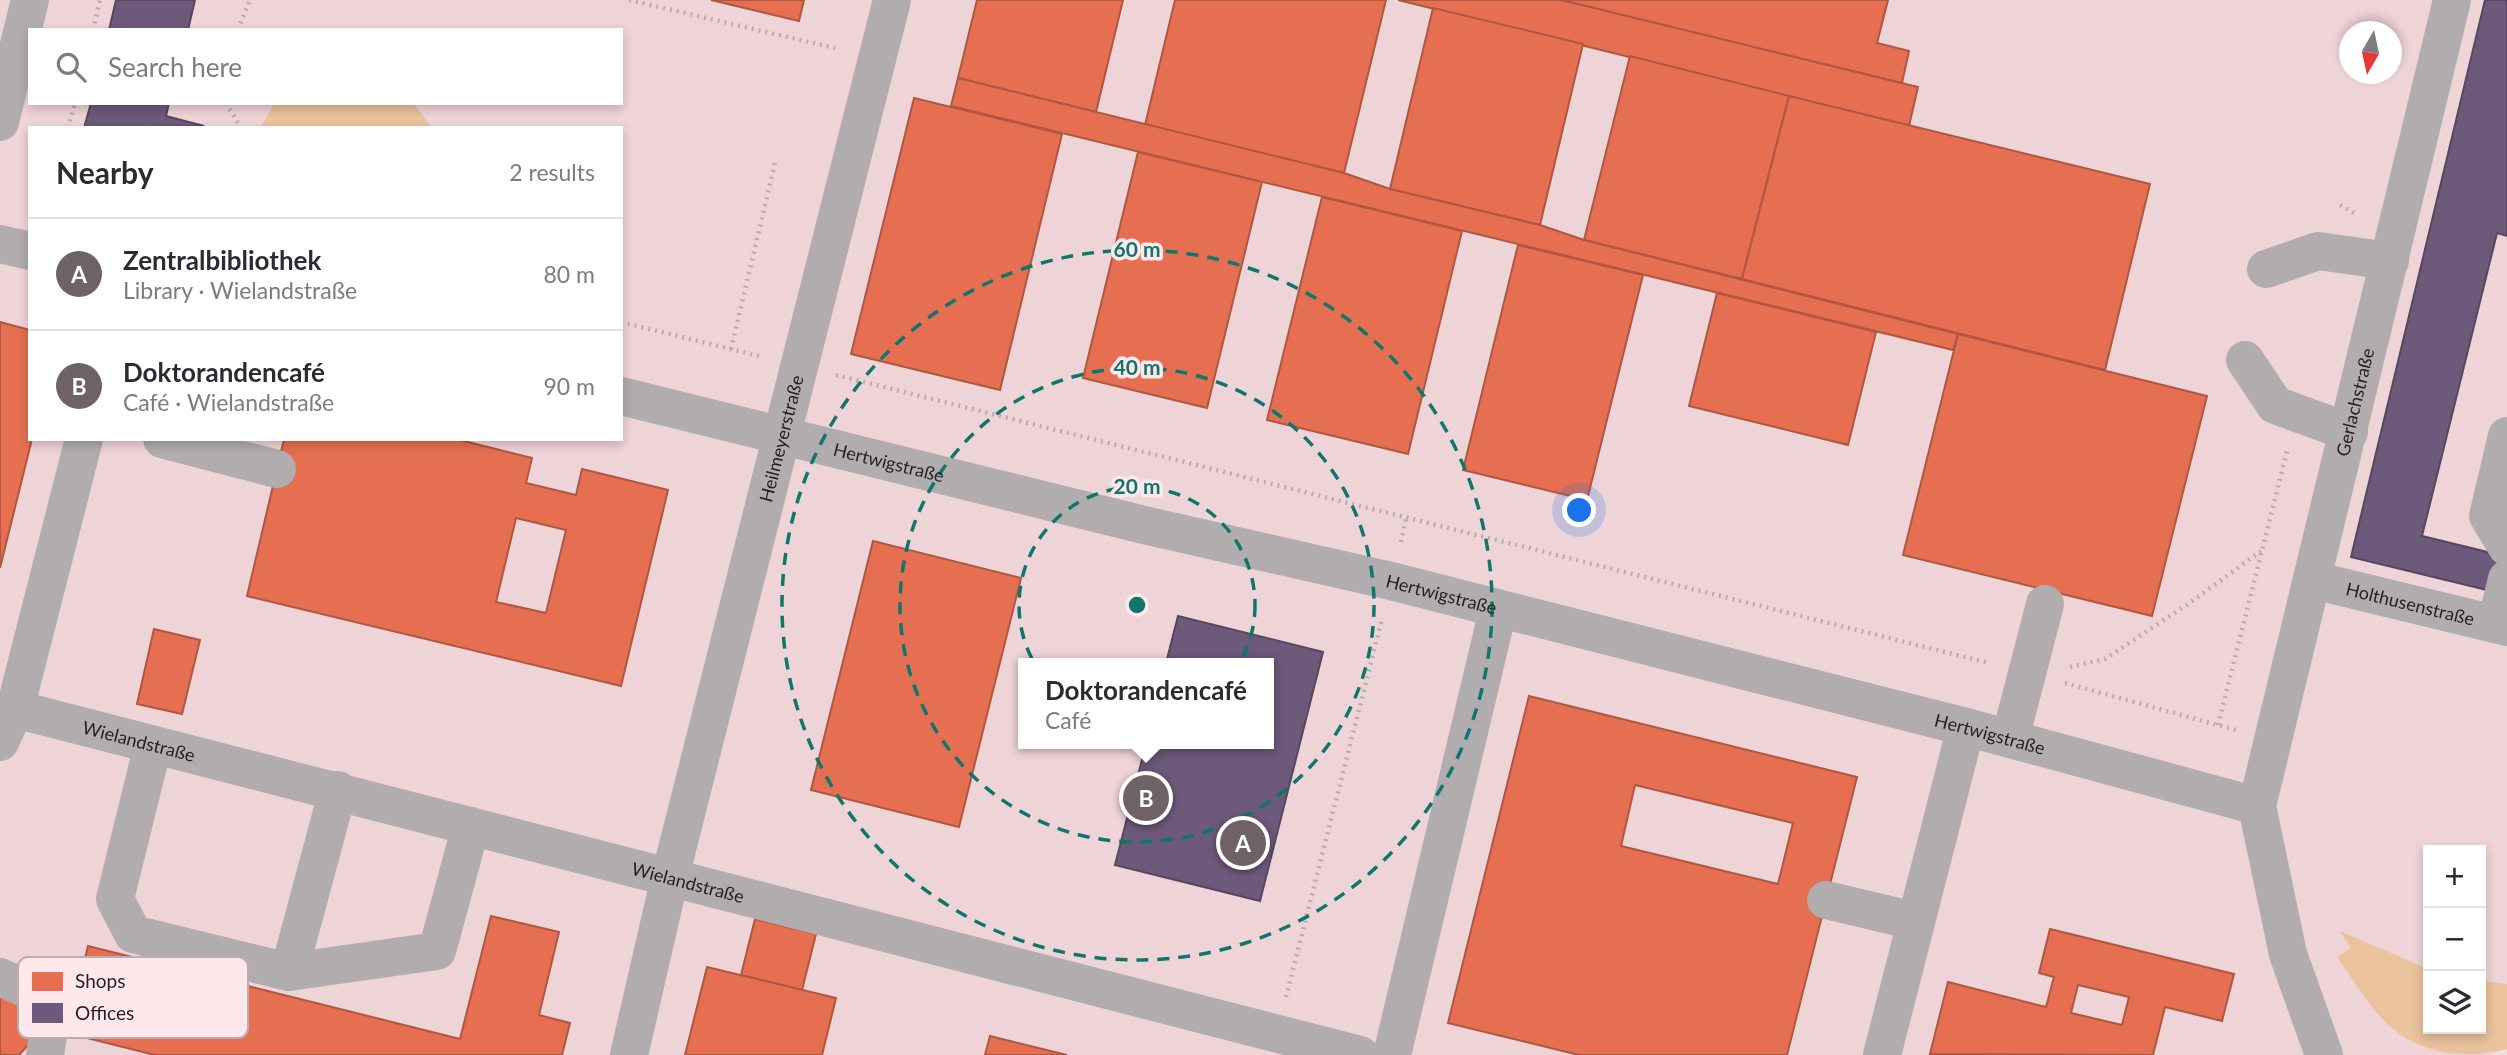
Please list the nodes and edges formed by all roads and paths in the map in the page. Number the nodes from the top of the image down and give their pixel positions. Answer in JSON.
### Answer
{"nodes":[{"id":1,"x":30,"y":0,"type":"edge"},
{"id":2,"x":100,"y":0,"type":"edge"},
{"id":3,"x":250,"y":0,"type":"edge"},
{"id":4,"x":629,"y":0,"type":"edge"},
{"id":5,"x":892,"y":0,"type":"edge"},
{"id":6,"x":2452,"y":0,"type":"edge"},
{"id":7,"x":93,"y":28,"type":"edge"},
{"id":8,"x":239,"y":28,"type":"edge"},
{"id":9,"x":877,"y":58,"type":"junction"},
{"id":10,"x":74,"y":105,"type":"edge"},
{"id":11,"x":227,"y":105,"type":"edge"},
{"id":12,"x":0,"y":122,"type":"edge"},
{"id":13,"x":69,"y":126,"type":"edge"},
{"id":14,"x":240,"y":126,"type":"edge"},
{"id":15,"x":775,"y":163,"type":"dead end"},
{"id":16,"x":0,"y":244,"type":"edge"},
{"id":17,"x":28,"y":251,"type":"edge"},
{"id":18,"x":2390,"y":261,"type":"junction"},
{"id":19,"x":2266,"y":269,"type":"dead end"},
{"id":20,"x":623,"y":322,"type":"edge"},
{"id":21,"x":731,"y":349,"type":"junction"},
{"id":22,"x":2245,"y":360,"type":"dead end"},
{"id":23,"x":801,"y":366,"type":"junction"},
{"id":24,"x":623,"y":396,"type":"edge"},
{"id":25,"x":2349,"y":432,"type":"junction"},
{"id":26,"x":784,"y":435,"type":"junction"},
{"id":27,"x":2507,"y":436,"type":"edge"},
{"id":28,"x":83,"y":441,"type":"edge"},
{"id":29,"x":170,"y":441,"type":"edge"},
{"id":30,"x":277,"y":469,"type":"dead end"},
{"id":31,"x":1406,"y":519,"type":"junction"},
{"id":32,"x":2507,"y":547,"type":"edge"},
{"id":33,"x":2262,"y":550,"type":"dead end"},
{"id":34,"x":2507,"y":579,"type":"edge"},
{"id":35,"x":2313,"y":580,"type":"junction"},
{"id":36,"x":1391,"y":581,"type":"junction"},
{"id":37,"x":2045,"y":604,"type":"dead end"},
{"id":38,"x":1497,"y":610,"type":"junction"},
{"id":39,"x":2502,"y":625,"type":"edge"},
{"id":40,"x":2032,"y":674,"type":"junction"},
{"id":41,"x":8,"y":725,"type":"edge"},
{"id":42,"x":1966,"y":727,"type":"junction"},
{"id":43,"x":2010,"y":739,"type":"junction"},
{"id":44,"x":2274,"y":740,"type":"junction"},
{"id":45,"x":153,"y":745,"type":"junction"},
{"id":46,"x":338,"y":790,"type":"junction"},
{"id":47,"x":2257,"y":806,"type":"junction"},
{"id":48,"x":471,"y":826,"type":"junction"},
{"id":49,"x":670,"y":877,"type":"junction"},
{"id":50,"x":1826,"y":900,"type":"dead end"},
{"id":51,"x":1915,"y":921,"type":"junction"},
{"id":52,"x":227,"y":957,"type":"edge"},
{"id":53,"x":248,"y":962,"type":"edge"},
{"id":54,"x":289,"y":972,"type":"junction"},
{"id":55,"x":0,"y":976,"type":"edge"},
{"id":56,"x":18,"y":984,"type":"edge"},
{"id":57,"x":1277,"y":1033,"type":"junction"},
{"id":58,"x":629,"y":1055,"type":"edge"},
{"id":59,"x":1360,"y":1055,"type":"edge"},
{"id":60,"x":1392,"y":1055,"type":"edge"},
{"id":61,"x":1882,"y":1055,"type":"edge"},
{"id":62,"x":2324,"y":1055,"type":"edge"}],
"edges":[{"from":1,"to":12,"type":"street"},
{"from":2,"to":7,"type":"path"},
{"from":3,"to":8,"type":"path"},
{"from":4,"to":9,"type":"path"},
{"from":5,"to":9,"type":"street","name":"Heilmeyerstraße"},
{"from":6,"to":18,"type":"street","name":"Gerlachstraße"},
{"from":9,"to":23,"type":"street","name":"Heilmeyerstraße"},
{"from":10,"to":13,"type":"path"},
{"from":11,"to":14,"type":"path"},
{"from":15,"to":21,"type":"path"},
{"from":16,"to":17,"type":"street"},
{"from":18,"to":19,"type":"street"},
{"from":18,"to":25,"type":"street","name":"Gerlachstraße"},
{"from":20,"to":21,"type":"path"},
{"from":21,"to":23,"type":"path"},
{"from":22,"to":25,"type":"street"},
{"from":23,"to":26,"type":"street","name":"Heilmeyerstraße"},
{"from":23,"to":31,"type":"path"},
{"from":24,"to":26,"type":"street","name":"Hertwigstraße"},
{"from":25,"to":35,"type":"street","name":"Gerlachstraße"},
{"from":26,"to":36,"type":"street","name":"Hertwigstraße"},
{"from":26,"to":49,"type":"street","name":"Heilmeyerstraße"},
{"from":27,"to":32,"type":"street"},
{"from":28,"to":41,"type":"street"},
{"from":29,"to":30,"type":"street"},
{"from":31,"to":36,"type":"path"},
{"from":31,"to":40,"type":"path"},
{"from":33,"to":40,"type":"path"},
{"from":34,"to":39,"type":"street"},
{"from":35,"to":39,"type":"street","name":"Holthusenstraße"},
{"from":35,"to":44,"type":"street","name":"Gerlachstraße"},
{"from":36,"to":38,"type":"street","name":"Hertwigstraße"},
{"from":36,"to":57,"type":"path"},
{"from":37,"to":40,"type":"street"},
{"from":38,"to":42,"type":"street","name":"Hertwigstraße"},
{"from":38,"to":60,"type":"street"},
{"from":40,"to":43,"type":"street"},
{"from":40,"to":44,"type":"path"},
{"from":41,"to":45,"type":"street","name":"Wielandstraße"},
{"from":42,"to":43,"type":"street","name":"Hertwigstraße"},
{"from":42,"to":51,"type":"street"},
{"from":43,"to":47,"type":"street","name":"Hertwigstraße"},
{"from":44,"to":47,"type":"street","name":"Gerlachstraße"},
{"from":45,"to":46,"type":"street","name":"Wielandstraße"},
{"from":45,"to":52,"type":"street"},
{"from":46,"to":48,"type":"street","name":"Wielandstraße"},
{"from":46,"to":54,"type":"street"},
{"from":47,"to":62,"type":"street"},
{"from":48,"to":49,"type":"street","name":"Wielandstraße"},
{"from":48,"to":54,"type":"street"},
{"from":49,"to":57,"type":"street","name":"Wielandstraße"},
{"from":49,"to":58,"type":"street","name":"Heilmeyerstraße"},
{"from":50,"to":51,"type":"street"},
{"from":51,"to":61,"type":"street"},
{"from":53,"to":54,"type":"street"},
{"from":55,"to":56,"type":"street"},
{"from":57,"to":59,"type":"street","name":"Wielandstraße"}]}
